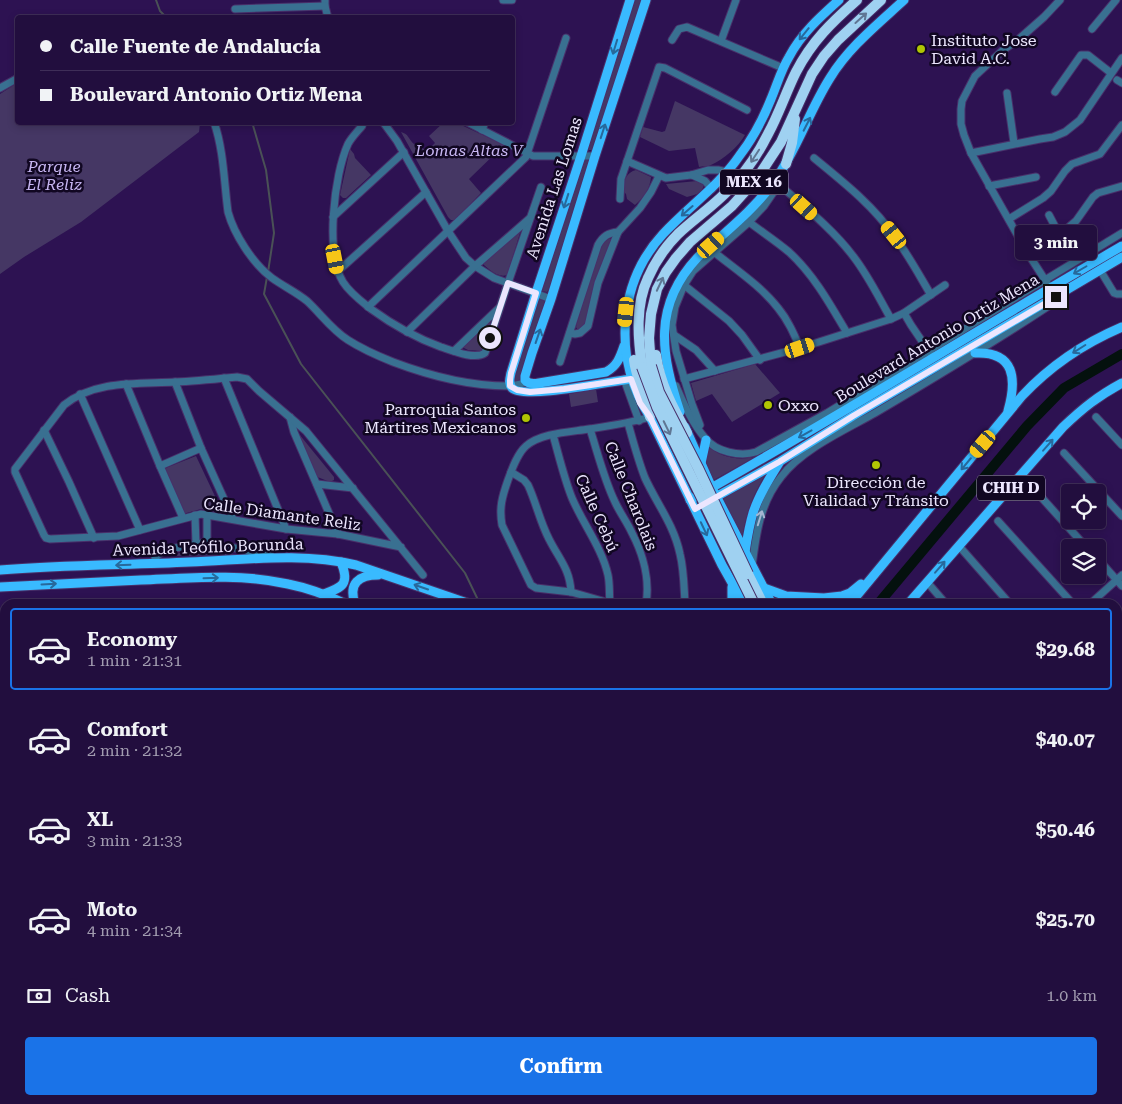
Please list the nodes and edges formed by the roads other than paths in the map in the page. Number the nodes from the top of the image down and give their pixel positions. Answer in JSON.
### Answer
{"nodes":[{"id":1,"x":503,"y":0,"type":"edge"},
{"id":2,"x":512,"y":0,"type":"edge"},
{"id":3,"x":630,"y":0,"type":"edge"},
{"id":4,"x":646,"y":0,"type":"edge"},
{"id":5,"x":736,"y":0,"type":"edge"},
{"id":6,"x":839,"y":0,"type":"edge"},
{"id":7,"x":857,"y":0,"type":"edge"},
{"id":8,"x":881,"y":0,"type":"edge"},
{"id":9,"x":904,"y":0,"type":"edge"},
{"id":10,"x":1060,"y":0,"type":"edge"},
{"id":11,"x":1116,"y":0,"type":"edge"},
{"id":12,"x":325,"y":3,"type":"edge"},
{"id":13,"x":235,"y":9,"type":"dead end"},
{"id":14,"x":1092,"y":30,"type":"dead end"},
{"id":15,"x":566,"y":38,"type":"dead end"},
{"id":16,"x":672,"y":40,"type":"dead end"},
{"id":17,"x":721,"y":41,"type":"junction"},
{"id":18,"x":1122,"y":58,"type":"edge"},
{"id":19,"x":783,"y":68,"type":"junction"},
{"id":20,"x":1111,"y":73,"type":"junction"},
{"id":21,"x":15,"y":80,"type":"edge"},
{"id":22,"x":0,"y":88,"type":"edge"},
{"id":23,"x":1055,"y":92,"type":"dead end"},
{"id":24,"x":1007,"y":93,"type":"dead end"},
{"id":25,"x":747,"y":110,"type":"dead end"},
{"id":26,"x":796,"y":110,"type":"junction"},
{"id":27,"x":215,"y":125,"type":"edge"},
{"id":28,"x":386,"y":125,"type":"edge"},
{"id":29,"x":473,"y":125,"type":"edge"},
{"id":30,"x":484,"y":125,"type":"edge"},
{"id":31,"x":1122,"y":125,"type":"edge"},
{"id":32,"x":362,"y":126,"type":"dead end"},
{"id":33,"x":482,"y":130,"type":"junction"},
{"id":34,"x":1014,"y":144,"type":"junction"},
{"id":35,"x":404,"y":152,"type":"junction"},
{"id":36,"x":971,"y":153,"type":"junction"},
{"id":37,"x":528,"y":154,"type":"junction"},
{"id":38,"x":581,"y":156,"type":"junction"},
{"id":39,"x":595,"y":156,"type":"junction"},
{"id":40,"x":814,"y":158,"type":"dead end"},
{"id":41,"x":627,"y":161,"type":"junction"},
{"id":42,"x":786,"y":164,"type":"junction"},
{"id":43,"x":727,"y":172,"type":"junction"},
{"id":44,"x":691,"y":175,"type":"junction"},
{"id":45,"x":659,"y":176,"type":"junction"},
{"id":46,"x":1036,"y":178,"type":"dead end"},
{"id":47,"x":775,"y":181,"type":"junction"},
{"id":48,"x":989,"y":186,"type":"junction"},
{"id":49,"x":1122,"y":186,"type":"edge"},
{"id":50,"x":541,"y":187,"type":"dead end"},
{"id":51,"x":712,"y":189,"type":"junction"},
{"id":52,"x":426,"y":192,"type":"junction"},
{"id":53,"x":620,"y":199,"type":"dead end"},
{"id":54,"x":1049,"y":215,"type":"dead end"},
{"id":55,"x":333,"y":217,"type":"junction"},
{"id":56,"x":530,"y":218,"type":"junction"},
{"id":57,"x":1009,"y":219,"type":"junction"},
{"id":58,"x":749,"y":222,"type":"junction"},
{"id":59,"x":448,"y":231,"type":"junction"},
{"id":60,"x":618,"y":232,"type":"junction"},
{"id":61,"x":1122,"y":233,"type":"edge"},
{"id":62,"x":1060,"y":234,"type":"junction"},
{"id":63,"x":1122,"y":246,"type":"edge"},
{"id":64,"x":714,"y":252,"type":"junction"},
{"id":65,"x":1027,"y":252,"type":"junction"},
{"id":66,"x":1122,"y":257,"type":"edge"},
{"id":67,"x":475,"y":266,"type":"junction"},
{"id":68,"x":1100,"y":270,"type":"junction"},
{"id":69,"x":337,"y":272,"type":"junction"},
{"id":70,"x":508,"y":283,"type":"junction"},
{"id":71,"x":1047,"y":283,"type":"junction"},
{"id":72,"x":684,"y":285,"type":"junction"},
{"id":73,"x":945,"y":285,"type":"dead end"},
{"id":74,"x":536,"y":293,"type":"junction"},
{"id":75,"x":931,"y":294,"type":"junction"},
{"id":76,"x":1122,"y":294,"type":"edge"},
{"id":77,"x":1056,"y":297,"type":"junction"},
{"id":78,"x":550,"y":299,"type":"junction"},
{"id":79,"x":501,"y":306,"type":"junction"},
{"id":80,"x":368,"y":307,"type":"junction"},
{"id":81,"x":904,"y":313,"type":"junction"},
{"id":82,"x":651,"y":314,"type":"junction"},
{"id":83,"x":638,"y":318,"type":"junction"},
{"id":84,"x":891,"y":318,"type":"junction"},
{"id":85,"x":1122,"y":326,"type":"edge"},
{"id":86,"x":407,"y":332,"type":"junction"},
{"id":87,"x":570,"y":333,"type":"junction"},
{"id":88,"x":847,"y":333,"type":"junction"},
{"id":89,"x":674,"y":336,"type":"junction"},
{"id":90,"x":625,"y":339,"type":"junction"},
{"id":91,"x":800,"y":348,"type":"junction"},
{"id":92,"x":454,"y":351,"type":"junction"},
{"id":93,"x":974,"y":353,"type":"junction"},
{"id":94,"x":931,"y":354,"type":"junction"},
{"id":95,"x":760,"y":360,"type":"junction"},
{"id":96,"x":560,"y":362,"type":"dead end"},
{"id":97,"x":646,"y":367,"type":"junction"},
{"id":98,"x":667,"y":368,"type":"junction"},
{"id":99,"x":715,"y":371,"type":"junction"},
{"id":100,"x":224,"y":378,"type":"junction"},
{"id":101,"x":628,"y":379,"type":"junction"},
{"id":102,"x":684,"y":379,"type":"junction"},
{"id":103,"x":175,"y":382,"type":"junction"},
{"id":104,"x":527,"y":382,"type":"junction"},
{"id":105,"x":1122,"y":383,"type":"edge"},
{"id":106,"x":126,"y":384,"type":"junction"},
{"id":107,"x":510,"y":386,"type":"junction"},
{"id":108,"x":868,"y":392,"type":"junction"},
{"id":109,"x":80,"y":394,"type":"junction"},
{"id":110,"x":1008,"y":414,"type":"junction"},
{"id":111,"x":290,"y":417,"type":"junction"},
{"id":112,"x":650,"y":417,"type":"junction"},
{"id":113,"x":1096,"y":417,"type":"dead end"},
{"id":114,"x":638,"y":421,"type":"junction"},
{"id":115,"x":628,"y":423,"type":"junction"},
{"id":116,"x":590,"y":429,"type":"junction"},
{"id":117,"x":44,"y":430,"type":"junction"},
{"id":118,"x":686,"y":433,"type":"junction"},
{"id":119,"x":553,"y":435,"type":"junction"},
{"id":120,"x":706,"y":440,"type":"junction"},
{"id":121,"x":1122,"y":445,"type":"edge"},
{"id":122,"x":201,"y":448,"type":"junction"},
{"id":123,"x":1064,"y":453,"type":"dead end"},
{"id":124,"x":779,"y":462,"type":"junction"},
{"id":125,"x":701,"y":463,"type":"junction"},
{"id":126,"x":160,"y":466,"type":"junction"},
{"id":127,"x":511,"y":472,"type":"junction"},
{"id":128,"x":317,"y":484,"type":"junction"},
{"id":129,"x":353,"y":488,"type":"junction"},
{"id":130,"x":1033,"y":488,"type":"dead end"},
{"id":131,"x":714,"y":492,"type":"junction"},
{"id":132,"x":692,"y":504,"type":"junction"},
{"id":133,"x":195,"y":515,"type":"junction"},
{"id":134,"x":207,"y":515,"type":"junction"},
{"id":135,"x":1122,"y":516,"type":"edge"},
{"id":136,"x":184,"y":518,"type":"junction"},
{"id":137,"x":233,"y":519,"type":"junction"},
{"id":138,"x":998,"y":521,"type":"dead end"},
{"id":139,"x":286,"y":529,"type":"junction"},
{"id":140,"x":140,"y":530,"type":"junction"},
{"id":141,"x":338,"y":534,"type":"junction"},
{"id":142,"x":94,"y":538,"type":"junction"},
{"id":143,"x":1079,"y":539,"type":"edge"},
{"id":144,"x":196,"y":544,"type":"junction"},
{"id":145,"x":206,"y":544,"type":"junction"},
{"id":146,"x":959,"y":546,"type":"junction"},
{"id":147,"x":401,"y":547,"type":"junction"},
{"id":148,"x":745,"y":553,"type":"junction"},
{"id":149,"x":279,"y":558,"type":"junction"},
{"id":150,"x":341,"y":562,"type":"junction"},
{"id":151,"x":154,"y":564,"type":"junction"},
{"id":152,"x":884,"y":564,"type":"junction"},
{"id":153,"x":1106,"y":566,"type":"edge"},
{"id":154,"x":0,"y":570,"type":"edge"},
{"id":155,"x":750,"y":570,"type":"junction"},
{"id":156,"x":386,"y":575,"type":"junction"},
{"id":157,"x":423,"y":575,"type":"dead end"},
{"id":158,"x":1119,"y":577,"type":"edge"},
{"id":159,"x":167,"y":579,"type":"junction"},
{"id":160,"x":927,"y":582,"type":"junction"},
{"id":161,"x":732,"y":584,"type":"junction"},
{"id":162,"x":1122,"y":586,"type":"edge"},
{"id":163,"x":0,"y":587,"type":"edge"},
{"id":164,"x":764,"y":588,"type":"junction"},
{"id":165,"x":571,"y":592,"type":"junction"},
{"id":166,"x":324,"y":594,"type":"junction"},
{"id":167,"x":335,"y":599,"type":"edge"},
{"id":168,"x":354,"y":599,"type":"edge"},
{"id":169,"x":457,"y":599,"type":"edge"},
{"id":170,"x":596,"y":599,"type":"edge"},
{"id":171,"x":611,"y":599,"type":"edge"},
{"id":172,"x":646,"y":599,"type":"edge"},
{"id":173,"x":685,"y":599,"type":"edge"},
{"id":174,"x":732,"y":599,"type":"edge"},
{"id":175,"x":741,"y":599,"type":"edge"},
{"id":176,"x":752,"y":599,"type":"edge"},
{"id":177,"x":762,"y":599,"type":"edge"},
{"id":178,"x":770,"y":599,"type":"edge"},
{"id":179,"x":854,"y":599,"type":"edge"},
{"id":180,"x":912,"y":599,"type":"edge"},
{"id":181,"x":942,"y":599,"type":"edge"},
{"id":182,"x":1006,"y":599,"type":"edge"},
{"id":183,"x":1068,"y":599,"type":"edge"},
{"id":184,"x":1095,"y":599,"type":"edge"}],
"edges":[{"from":1,"to":2,"type":"street"},
{"from":3,"to":38,"type":"main road","name":"Avenida Las Lomas","one_way":true},
{"from":39,"to":4,"type":"main road","name":"Avenida Las Lomas","one_way":true},
{"from":5,"to":17,"type":"street"},
{"from":6,"to":19,"type":"main road","one_way":true},
{"from":7,"to":83,"type":"highway","number":"MEX 16","one_way":true},
{"from":26,"to":8,"type":"highway","number":"MEX 16","one_way":true},
{"from":42,"to":9,"type":"main road","one_way":true},
{"from":10,"to":36,"type":"street"},
{"from":11,"to":14,"type":"street"},
{"from":12,"to":13,"type":"street"},
{"from":15,"to":37,"type":"street"},
{"from":16,"to":17,"type":"street"},
{"from":17,"to":19,"type":"street"},
{"from":18,"to":20,"type":"street"},
{"from":19,"to":43,"type":"main road"},
{"from":20,"to":23,"type":"street"},
{"from":20,"to":34,"type":"street"},
{"from":21,"to":22,"type":"street"},
{"from":24,"to":34,"type":"street"},
{"from":25,"to":41,"type":"street"},
{"from":26,"to":42,"type":"highway"},
{"from":82,"to":26,"type":"highway","number":"MEX 16","one_way":true},
{"from":27,"to":107,"type":"street"},
{"from":28,"to":35,"type":"street"},
{"from":29,"to":33,"type":"street"},
{"from":30,"to":33,"type":"street"},
{"from":31,"to":57,"type":"street"},
{"from":32,"to":55,"type":"street"},
{"from":33,"to":37,"type":"street"},
{"from":34,"to":36,"type":"street"},
{"from":35,"to":52,"type":"street"},
{"from":35,"to":55,"type":"street"},
{"from":36,"to":48,"type":"street"},
{"from":37,"to":38,"type":"street"},
{"from":37,"to":59,"type":"street"},
{"from":38,"to":39,"type":"street"},
{"from":38,"to":74,"type":"main road","name":"Avenida Las Lomas","one_way":true},
{"from":39,"to":78,"type":"main road","name":"Avenida Las Lomas"},
{"from":40,"to":75,"type":"street"},
{"from":41,"to":45,"type":"street"},
{"from":41,"to":53,"type":"street"},
{"from":42,"to":47,"type":"main road"},
{"from":43,"to":44,"type":"street"},
{"from":43,"to":51,"type":"main road"},
{"from":44,"to":45,"type":"street"},
{"from":44,"to":51,"type":"street"},
{"from":45,"to":60,"type":"street"},
{"from":46,"to":48,"type":"street"},
{"from":47,"to":58,"type":"street"},
{"from":47,"to":84,"type":"street"},
{"from":47,"to":98,"type":"main road"},
{"from":48,"to":57,"type":"street"},
{"from":49,"to":62,"type":"street"},
{"from":50,"to":56,"type":"street"},
{"from":51,"to":90,"type":"main road","one_way":true},
{"from":52,"to":59,"type":"street"},
{"from":52,"to":69,"type":"street"},
{"from":54,"to":62,"type":"street"},
{"from":55,"to":69,"type":"street"},
{"from":56,"to":67,"type":"street"},
{"from":56,"to":70,"type":"street"},
{"from":57,"to":65,"type":"street"},
{"from":58,"to":64,"type":"street"},
{"from":58,"to":88,"type":"street"},
{"from":59,"to":67,"type":"street"},
{"from":59,"to":80,"type":"street"},
{"from":60,"to":87,"type":"street"},
{"from":60,"to":87,"type":"street"},
{"from":61,"to":71,"type":"street","name":"Boulevard Antonio Ortiz Mena"},
{"from":62,"to":65,"type":"street"},
{"from":63,"to":71,"type":"main road","name":"Boulevard Antonio Ortiz Mena","one_way":true},
{"from":64,"to":72,"type":"street"},
{"from":64,"to":91,"type":"street"},
{"from":65,"to":71,"type":"street"},
{"from":66,"to":68,"type":"main road","name":"Boulevard Antonio Ortiz Mena"},
{"from":67,"to":70,"type":"street"},
{"from":67,"to":86,"type":"street"},
{"from":68,"to":76,"type":"street"},
{"from":68,"to":77,"type":"main road","name":"Boulevard Antonio Ortiz Mena"},
{"from":69,"to":80,"type":"street"},
{"from":70,"to":74,"type":"street"},
{"from":70,"to":79,"type":"street"},
{"from":71,"to":77,"type":"street"},
{"from":71,"to":94,"type":"main road","name":"Boulevard Antonio Ortiz Mena"},
{"from":72,"to":89,"type":"street"},
{"from":72,"to":95,"type":"street"},
{"from":73,"to":75,"type":"street"},
{"from":74,"to":78,"type":"street"},
{"from":74,"to":107,"type":"main road","name":"Avenida Las Lomas"},
{"from":75,"to":81,"type":"street"},
{"from":77,"to":93,"type":"street"},
{"from":77,"to":124,"type":"main road","name":"Boulevard Antonio Ortiz Mena"},
{"from":104,"to":78,"type":"main road","name":"Avenida Las Lomas","one_way":true},
{"from":79,"to":92,"type":"street"},
{"from":79,"to":92,"type":"street"},
{"from":80,"to":86,"type":"street"},
{"from":81,"to":84,"type":"street"},
{"from":81,"to":94,"type":"street"},
{"from":82,"to":97,"type":"highway","number":"MEX 16"},
{"from":82,"to":118,"type":"highway"},
{"from":83,"to":97,"type":"highway","number":"MEX 16"},
{"from":83,"to":112,"type":"highway"},
{"from":84,"to":88,"type":"street"},
{"from":85,"to":110,"type":"main road","number":"CHIH D","one_way":true},
{"from":86,"to":92,"type":"street"},
{"from":87,"to":96,"type":"street"},
{"from":88,"to":91,"type":"street"},
{"from":89,"to":99,"type":"street"},
{"from":89,"to":102,"type":"street"},
{"from":90,"to":101,"type":"main road"},
{"from":90,"to":104,"type":"main road"},
{"from":91,"to":95,"type":"street"},
{"from":93,"to":110,"type":"main road"},
{"from":155,"to":93,"type":"street","one_way":true},
{"from":94,"to":108,"type":"main road","name":"Boulevard Antonio Ortiz Mena"},
{"from":95,"to":99,"type":"street"},
{"from":97,"to":155,"type":"highway","number":"MEX 16","bridge":true},
{"from":97,"to":176,"type":"highway","number":"MEX 16","one_way":true,"bridge":true},
{"from":98,"to":118,"type":"main road"},
{"from":98,"to":120,"type":"street"},
{"from":99,"to":102,"type":"street"},
{"from":100,"to":103,"type":"street","name":"Calle Diamante Reliz"},
{"from":100,"to":111,"type":"street","name":"Calle Diamante Reliz"},
{"from":100,"to":139,"type":"street"},
{"from":101,"to":107,"type":"main road"},
{"from":101,"to":112,"type":"main road"},
{"from":101,"to":114,"type":"street"},
{"from":102,"to":120,"type":"street"},
{"from":103,"to":106,"type":"street","name":"Calle Diamante Reliz"},
{"from":103,"to":122,"type":"street"},
{"from":104,"to":107,"type":"street"},
{"from":146,"to":105,"type":"main road","number":"CHIH D","one_way":true},
{"from":106,"to":109,"type":"street","name":"Calle Diamante Reliz"},
{"from":106,"to":126,"type":"street"},
{"from":108,"to":120,"type":"street","name":"Boulevard Antonio Ortiz Mena"},
{"from":108,"to":131,"type":"main road","name":"Boulevard Antonio Ortiz Mena","one_way":true},
{"from":109,"to":117,"type":"street","name":"Calle Diamante Reliz"},
{"from":109,"to":140,"type":"street"},
{"from":110,"to":152,"type":"main road","number":"CHIH D","one_way":true},
{"from":111,"to":128,"type":"street"},
{"from":111,"to":129,"type":"street","name":"Calle Diamante Reliz"},
{"from":112,"to":114,"type":"street"},
{"from":112,"to":132,"type":"main road"},
{"from":113,"to":121,"type":"street"},
{"from":114,"to":115,"type":"street"},
{"from":115,"to":116,"type":"street"},
{"from":115,"to":173,"type":"street"},
{"from":116,"to":119,"type":"street"},
{"from":116,"to":172,"type":"street","name":"Calle Charolais"},
{"from":117,"to":142,"type":"street"},
{"from":117,"to":142,"type":"street","name":"Calle Diamante Reliz"},
{"from":118,"to":125,"type":"main road"},
{"from":119,"to":127,"type":"street"},
{"from":119,"to":171,"type":"street","name":"Calle Cebú"},
{"from":120,"to":125,"type":"main road"},
{"from":122,"to":126,"type":"street"},
{"from":122,"to":137,"type":"street"},
{"from":123,"to":135,"type":"street"},
{"from":124,"to":131,"type":"main road","name":"Boulevard Antonio Ortiz Mena"},
{"from":124,"to":148,"type":"main road"},
{"from":125,"to":131,"type":"main road"},
{"from":126,"to":136,"type":"street"},
{"from":127,"to":165,"type":"street"},
{"from":127,"to":165,"type":"street"},
{"from":128,"to":129,"type":"street"},
{"from":128,"to":141,"type":"street"},
{"from":129,"to":147,"type":"street","name":"Calle Diamante Reliz"},
{"from":130,"to":143,"type":"street"},
{"from":131,"to":132,"type":"main road","name":"Boulevard Antonio Ortiz Mena"},
{"from":131,"to":148,"type":"main road"},
{"from":132,"to":161,"type":"main road","one_way":true},
{"from":133,"to":134,"type":"street","name":"Calle Diamante Reliz"},
{"from":133,"to":136,"type":"street","name":"Calle Diamante Reliz"},
{"from":133,"to":144,"type":"street"},
{"from":134,"to":137,"type":"street","name":"Calle Diamante Reliz"},
{"from":134,"to":145,"type":"street"},
{"from":136,"to":140,"type":"street","name":"Calle Diamante Reliz"},
{"from":137,"to":139,"type":"street","name":"Calle Diamante Reliz"},
{"from":138,"to":183,"type":"street"},
{"from":139,"to":141,"type":"street","name":"Calle Diamante Reliz"},
{"from":140,"to":142,"type":"street","name":"Calle Diamante Reliz"},
{"from":141,"to":147,"type":"street","name":"Calle Diamante Reliz"},
{"from":144,"to":145,"type":"street"},
{"from":144,"to":151,"type":"street"},
{"from":145,"to":149,"type":"street"},
{"from":160,"to":146,"type":"main road","number":"CHIH D","one_way":true},
{"from":146,"to":182,"type":"street"},
{"from":147,"to":157,"type":"street","name":"Calle Diamante Reliz"},
{"from":148,"to":155,"type":"main road"},
{"from":149,"to":150,"type":"main road","name":"Avenida Teófilo Borunda"},
{"from":149,"to":151,"type":"main road","name":"Avenida Teófilo Borunda"},
{"from":150,"to":156,"type":"main road","name":"Avenida Teófilo Borunda"},
{"from":150,"to":166,"type":"main road"},
{"from":151,"to":154,"type":"main road","name":"Avenida Teófilo Borunda","one_way":true},
{"from":151,"to":159,"type":"main road"},
{"from":152,"to":164,"type":"main road"},
{"from":152,"to":179,"type":"main road","number":"CHIH D"},
{"from":153,"to":158,"type":"street"},
{"from":155,"to":164,"type":"main road"},
{"from":155,"to":177,"type":"highway","number":"MEX 16"},
{"from":156,"to":168,"type":"main road"},
{"from":169,"to":156,"type":"main road","name":"Avenida Teófilo Borunda","one_way":true},
{"from":158,"to":162,"type":"street"},
{"from":158,"to":184,"type":"street"},
{"from":163,"to":159,"type":"main road","name":"Avenida Teófilo Borunda","one_way":true},
{"from":159,"to":166,"type":"main road","name":"Avenida Teófilo Borunda","one_way":true},
{"from":160,"to":180,"type":"main road","number":"CHIH D"},
{"from":160,"to":181,"type":"street"},
{"from":161,"to":174,"type":"main road"},
{"from":161,"to":175,"type":"main road"},
{"from":164,"to":178,"type":"main road"},
{"from":165,"to":170,"type":"street"},
{"from":166,"to":167,"type":"main road","name":"Avenida Teófilo Borunda"}]}
